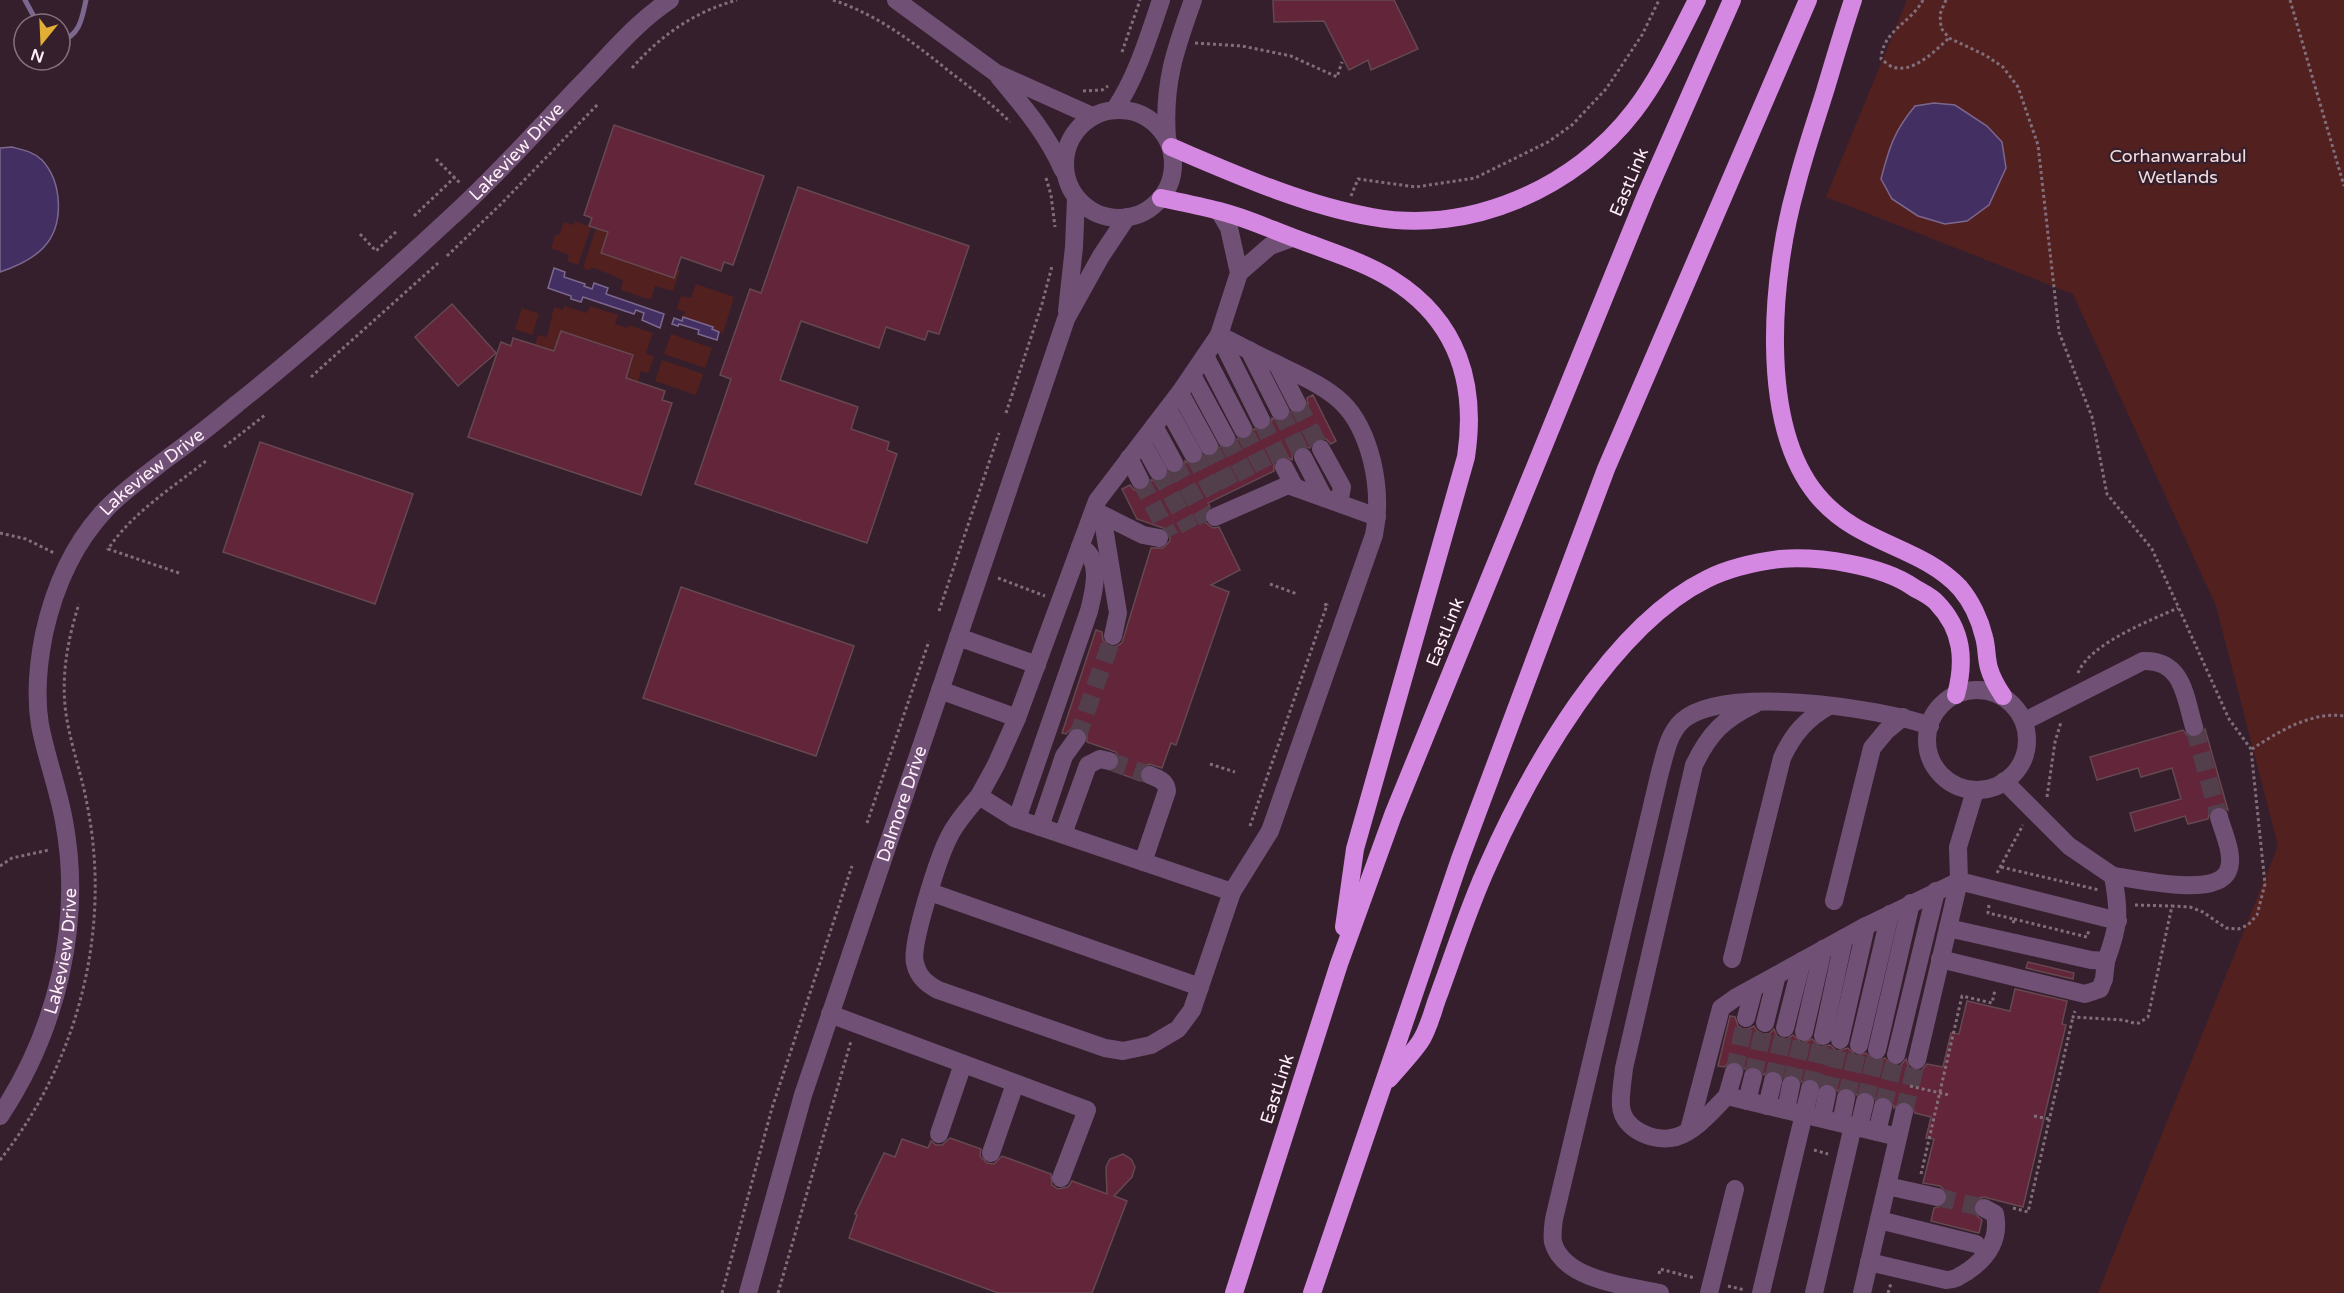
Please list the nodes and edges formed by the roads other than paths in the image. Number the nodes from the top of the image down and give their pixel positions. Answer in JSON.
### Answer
{"nodes":[{"id":1,"x":670,"y":0,"type":"edge"},
{"id":2,"x":896,"y":0,"type":"edge"},
{"id":3,"x":1161,"y":0,"type":"edge"},
{"id":4,"x":1193,"y":0,"type":"edge"},
{"id":5,"x":1697,"y":0,"type":"edge"},
{"id":6,"x":1732,"y":0,"type":"edge"},
{"id":7,"x":1808,"y":0,"type":"edge"},
{"id":8,"x":1853,"y":0,"type":"edge"},
{"id":9,"x":996,"y":74,"type":"junction"},
{"id":10,"x":1114,"y":109,"type":"junction"},
{"id":11,"x":1092,"y":116,"type":"junction"},
{"id":12,"x":1169,"y":142,"type":"junction"},
{"id":13,"x":1066,"y":179,"type":"junction"},
{"id":14,"x":1076,"y":198,"type":"junction"},
{"id":15,"x":1161,"y":198,"type":"junction"},
{"id":16,"x":1219,"y":211,"type":"junction"},
{"id":17,"x":1127,"y":218,"type":"junction"},
{"id":18,"x":1292,"y":238,"type":"junction"},
{"id":19,"x":1239,"y":273,"type":"junction"},
{"id":20,"x":1066,"y":319,"type":"junction"},
{"id":21,"x":1219,"y":335,"type":"junction"},
{"id":22,"x":1249,"y":350,"type":"junction"},
{"id":23,"x":1205,"y":356,"type":"junction"},
{"id":24,"x":1277,"y":364,"type":"junction"},
{"id":25,"x":1192,"y":375,"type":"junction"},
{"id":26,"x":1180,"y":393,"type":"junction"},
{"id":27,"x":1297,"y":403,"type":"tunnel mouth"},
{"id":28,"x":1168,"y":409,"type":"junction"},
{"id":29,"x":1280,"y":411,"type":"tunnel mouth"},
{"id":30,"x":1261,"y":420,"type":"tunnel mouth"},
{"id":31,"x":1154,"y":426,"type":"junction"},
{"id":32,"x":1243,"y":429,"type":"tunnel mouth"},
{"id":33,"x":1226,"y":438,"type":"tunnel mouth"},
{"id":34,"x":1142,"y":442,"type":"junction"},
{"id":35,"x":1321,"y":449,"type":"tunnel mouth"},
{"id":36,"x":1303,"y":457,"type":"tunnel mouth"},
{"id":37,"x":1129,"y":458,"type":"junction"},
{"id":38,"x":1174,"y":463,"type":"tunnel mouth"},
{"id":39,"x":1284,"y":467,"type":"tunnel mouth"},
{"id":40,"x":1158,"y":471,"type":"tunnel mouth"},
{"id":41,"x":1140,"y":480,"type":"tunnel mouth"},
{"id":42,"x":1294,"y":486,"type":"junction"},
{"id":43,"x":1331,"y":500,"type":"junction"},
{"id":44,"x":1234,"y":501,"type":"dead end"},
{"id":45,"x":1097,"y":512,"type":"junction"},
{"id":46,"x":1377,"y":517,"type":"junction"},
{"id":47,"x":1159,"y":538,"type":"dead end"},
{"id":48,"x":1080,"y":547,"type":"junction"},
{"id":49,"x":1113,"y":636,"type":"tunnel mouth"},
{"id":50,"x":958,"y":637,"type":"junction"},
{"id":51,"x":1036,"y":665,"type":"junction"},
{"id":52,"x":940,"y":690,"type":"junction"},
{"id":53,"x":1956,"y":695,"type":"junction"},
{"id":54,"x":2003,"y":696,"type":"junction"},
{"id":55,"x":1762,"y":701,"type":"junction"},
{"id":56,"x":1829,"y":706,"type":"junction"},
{"id":57,"x":1903,"y":717,"type":"junction"},
{"id":58,"x":1017,"y":718,"type":"junction"},
{"id":59,"x":2025,"y":721,"type":"junction"},
{"id":60,"x":1930,"y":726,"type":"junction"},
{"id":61,"x":2194,"y":728,"type":"tunnel mouth"},
{"id":62,"x":1077,"y":738,"type":"tunnel mouth"},
{"id":63,"x":1109,"y":761,"type":"tunnel mouth"},
{"id":64,"x":1150,"y":775,"type":"tunnel mouth"},
{"id":65,"x":2004,"y":781,"type":"junction"},
{"id":66,"x":1975,"y":791,"type":"junction"},
{"id":67,"x":979,"y":796,"type":"junction"},
{"id":68,"x":2219,"y":817,"type":"tunnel mouth"},
{"id":69,"x":1017,"y":819,"type":"junction"},
{"id":70,"x":1051,"y":830,"type":"junction"},
{"id":71,"x":1143,"y":862,"type":"junction"},
{"id":72,"x":2113,"y":876,"type":"junction"},
{"id":73,"x":1959,"y":881,"type":"junction"},
{"id":74,"x":1936,"y":891,"type":"junction"},
{"id":75,"x":930,"y":892,"type":"junction"},
{"id":76,"x":1232,"y":892,"type":"junction"},
{"id":77,"x":1834,"y":901,"type":"dead end"},
{"id":78,"x":1911,"y":903,"type":"junction"},
{"id":79,"x":1890,"y":914,"type":"junction"},
{"id":80,"x":2118,"y":921,"type":"junction"},
{"id":81,"x":1866,"y":926,"type":"junction"},
{"id":82,"x":1948,"y":928,"type":"junction"},
{"id":83,"x":1844,"y":938,"type":"junction"},
{"id":84,"x":1823,"y":949,"type":"junction"},
{"id":85,"x":1732,"y":959,"type":"dead end"},
{"id":86,"x":1940,"y":959,"type":"junction"},
{"id":87,"x":1802,"y":961,"type":"junction"},
{"id":88,"x":2106,"y":961,"type":"junction"},
{"id":89,"x":1339,"y":964,"type":"junction"},
{"id":90,"x":1777,"y":975,"type":"junction"},
{"id":91,"x":1200,"y":987,"type":"junction"},
{"id":92,"x":1754,"y":988,"type":"junction"},
{"id":93,"x":830,"y":1014,"type":"junction"},
{"id":94,"x":1746,"y":1018,"type":"tunnel mouth"},
{"id":95,"x":1765,"y":1023,"type":"tunnel mouth"},
{"id":96,"x":1785,"y":1028,"type":"tunnel mouth"},
{"id":97,"x":1804,"y":1032,"type":"tunnel mouth"},
{"id":98,"x":1859,"y":1045,"type":"tunnel mouth"},
{"id":99,"x":1877,"y":1050,"type":"tunnel mouth"},
{"id":100,"x":1896,"y":1055,"type":"tunnel mouth"},
{"id":101,"x":1917,"y":1060,"type":"tunnel mouth"},
{"id":102,"x":963,"y":1064,"type":"junction"},
{"id":103,"x":1734,"y":1071,"type":"tunnel mouth"},
{"id":104,"x":1753,"y":1077,"type":"tunnel mouth"},
{"id":105,"x":1773,"y":1081,"type":"tunnel mouth"},
{"id":106,"x":1015,"y":1084,"type":"junction"},
{"id":107,"x":1791,"y":1085,"type":"tunnel mouth"},
{"id":108,"x":1380,"y":1090,"type":"junction"},
{"id":109,"x":1819,"y":1091,"type":"tunnel mouth"},
{"id":110,"x":1727,"y":1096,"type":"junction"},
{"id":111,"x":1846,"y":1098,"type":"tunnel mouth"},
{"id":112,"x":1747,"y":1101,"type":"junction"},
{"id":113,"x":1865,"y":1102,"type":"tunnel mouth"},
{"id":114,"x":1767,"y":1106,"type":"junction"},
{"id":115,"x":1883,"y":1107,"type":"tunnel mouth"},
{"id":116,"x":1786,"y":1110,"type":"junction"},
{"id":117,"x":1904,"y":1112,"type":"tunnel mouth"},
{"id":118,"x":0,"y":1116,"type":"edge"},
{"id":119,"x":1813,"y":1116,"type":"junction"},
{"id":120,"x":1851,"y":1125,"type":"junction"},
{"id":121,"x":1689,"y":1130,"type":"junction"},
{"id":122,"x":1877,"y":1132,"type":"junction"},
{"id":123,"x":939,"y":1134,"type":"dead end"},
{"id":124,"x":1898,"y":1137,"type":"junction"},
{"id":125,"x":991,"y":1153,"type":"dead end"},
{"id":126,"x":1061,"y":1178,"type":"dead end"},
{"id":127,"x":1887,"y":1186,"type":"junction"},
{"id":128,"x":1735,"y":1189,"type":"dead end"},
{"id":129,"x":1937,"y":1197,"type":"tunnel mouth"},
{"id":130,"x":1984,"y":1208,"type":"dead end"},
{"id":131,"x":1879,"y":1220,"type":"junction"},
{"id":132,"x":1982,"y":1250,"type":"junction"},
{"id":133,"x":1868,"y":1267,"type":"junction"},
{"id":134,"x":748,"y":1293,"type":"edge"},
{"id":135,"x":1233,"y":1293,"type":"edge"},
{"id":136,"x":1312,"y":1293,"type":"edge"},
{"id":137,"x":1660,"y":1293,"type":"edge"},
{"id":138,"x":1709,"y":1293,"type":"edge"},
{"id":139,"x":1761,"y":1293,"type":"edge"},
{"id":140,"x":1814,"y":1293,"type":"edge"},
{"id":141,"x":1862,"y":1293,"type":"edge"}],
"edges":[{"from":1,"to":118,"type":"street","name":"Lakeview Drive"},
{"from":2,"to":9,"type":"street"},
{"from":3,"to":10,"type":"street"},
{"from":4,"to":12,"type":"street"},
{"from":5,"to":12,"type":"highway"},
{"from":6,"to":89,"type":"highway","name":"EastLink"},
{"from":7,"to":108,"type":"highway"},
{"from":8,"to":54,"type":"highway"},
{"from":9,"to":11,"type":"street"},
{"from":9,"to":13,"type":"street"},
{"from":10,"to":11,"type":"street"},
{"from":10,"to":12,"type":"street"},
{"from":11,"to":13,"type":"street"},
{"from":12,"to":15,"type":"street"},
{"from":13,"to":14,"type":"street"},
{"from":14,"to":17,"type":"street"},
{"from":14,"to":20,"type":"street","name":"Dalmore Drive"},
{"from":15,"to":16,"type":"highway"},
{"from":15,"to":17,"type":"street"},
{"from":16,"to":18,"type":"highway"},
{"from":16,"to":19,"type":"street"},
{"from":17,"to":20,"type":"street","name":"Dalmore Drive"},
{"from":18,"to":19,"type":"street"},
{"from":18,"to":89,"type":"highway"},
{"from":19,"to":21,"type":"street"},
{"from":20,"to":50,"type":"street","name":"Dalmore Drive"},
{"from":21,"to":22,"type":"street"},
{"from":21,"to":23,"type":"street"},
{"from":21,"to":30,"type":"street"},
{"from":22,"to":24,"type":"street"},
{"from":22,"to":29,"type":"street"},
{"from":23,"to":25,"type":"street"},
{"from":23,"to":32,"type":"street"},
{"from":24,"to":27,"type":"street"},
{"from":24,"to":46,"type":"street"},
{"from":25,"to":26,"type":"street"},
{"from":25,"to":33,"type":"street"},
{"from":26,"to":28,"type":"street"},
{"from":26,"to":28,"type":"street"},
{"from":28,"to":31,"type":"street"},
{"from":31,"to":34,"type":"street"},
{"from":31,"to":38,"type":"street"},
{"from":34,"to":37,"type":"street"},
{"from":34,"to":40,"type":"street"},
{"from":35,"to":43,"type":"street"},
{"from":36,"to":43,"type":"street"},
{"from":37,"to":41,"type":"street"},
{"from":37,"to":45,"type":"street"},
{"from":39,"to":42,"type":"street"},
{"from":42,"to":43,"type":"street"},
{"from":42,"to":44,"type":"street"},
{"from":43,"to":46,"type":"street"},
{"from":45,"to":47,"type":"street"},
{"from":45,"to":48,"type":"street"},
{"from":45,"to":49,"type":"street"},
{"from":46,"to":76,"type":"street"},
{"from":48,"to":51,"type":"street"},
{"from":48,"to":69,"type":"street"},
{"from":50,"to":51,"type":"street"},
{"from":50,"to":52,"type":"street","name":"Dalmore Drive"},
{"from":51,"to":58,"type":"street"},
{"from":52,"to":58,"type":"street"},
{"from":52,"to":93,"type":"street","name":"Dalmore Drive"},
{"from":53,"to":54,"type":"street"},
{"from":53,"to":60,"type":"street"},
{"from":53,"to":108,"type":"highway"},
{"from":54,"to":59,"type":"street"},
{"from":55,"to":56,"type":"street"},
{"from":55,"to":121,"type":"street"},
{"from":55,"to":137,"type":"street"},
{"from":56,"to":57,"type":"street"},
{"from":56,"to":85,"type":"street"},
{"from":57,"to":60,"type":"street"},
{"from":57,"to":77,"type":"street"},
{"from":58,"to":67,"type":"street"},
{"from":59,"to":61,"type":"street"},
{"from":59,"to":65,"type":"street"},
{"from":60,"to":66,"type":"street"},
{"from":62,"to":70,"type":"street"},
{"from":63,"to":70,"type":"street"},
{"from":64,"to":71,"type":"street"},
{"from":65,"to":66,"type":"street"},
{"from":65,"to":72,"type":"street"},
{"from":66,"to":73,"type":"street"},
{"from":67,"to":69,"type":"street"},
{"from":67,"to":75,"type":"street"},
{"from":68,"to":72,"type":"street"},
{"from":69,"to":70,"type":"street"},
{"from":70,"to":71,"type":"street"},
{"from":71,"to":76,"type":"street"},
{"from":72,"to":80,"type":"street"},
{"from":73,"to":74,"type":"street"},
{"from":73,"to":80,"type":"street"},
{"from":73,"to":82,"type":"street"},
{"from":74,"to":78,"type":"street"},
{"from":74,"to":100,"type":"street"},
{"from":75,"to":91,"type":"street"},
{"from":75,"to":91,"type":"street"},
{"from":76,"to":91,"type":"street"},
{"from":78,"to":79,"type":"street"},
{"from":78,"to":99,"type":"street"},
{"from":79,"to":81,"type":"street"},
{"from":79,"to":98,"type":"street"},
{"from":80,"to":88,"type":"street"},
{"from":81,"to":83,"type":"street"},
{"from":81,"to":83,"type":"street"},
{"from":82,"to":86,"type":"street"},
{"from":82,"to":88,"type":"street"},
{"from":83,"to":84,"type":"street"},
{"from":84,"to":87,"type":"street"},
{"from":84,"to":97,"type":"street"},
{"from":86,"to":88,"type":"street"},
{"from":86,"to":101,"type":"street"},
{"from":87,"to":90,"type":"street"},
{"from":87,"to":96,"type":"street"},
{"from":89,"to":135,"type":"highway","name":"EastLink"},
{"from":90,"to":92,"type":"street"},
{"from":90,"to":95,"type":"street"},
{"from":92,"to":94,"type":"street"},
{"from":92,"to":121,"type":"street"},
{"from":93,"to":102,"type":"street"},
{"from":93,"to":134,"type":"street","name":"Dalmore Drive"},
{"from":102,"to":106,"type":"street"},
{"from":102,"to":123,"type":"street"},
{"from":103,"to":110,"type":"street"},
{"from":104,"to":112,"type":"street"},
{"from":105,"to":114,"type":"street"},
{"from":106,"to":125,"type":"street"},
{"from":106,"to":126,"type":"street"},
{"from":107,"to":116,"type":"street"},
{"from":108,"to":136,"type":"highway"},
{"from":109,"to":119,"type":"street"},
{"from":110,"to":112,"type":"street"},
{"from":110,"to":121,"type":"street"},
{"from":111,"to":120,"type":"street"},
{"from":112,"to":114,"type":"street"},
{"from":113,"to":120,"type":"street"},
{"from":114,"to":116,"type":"street"},
{"from":115,"to":122,"type":"street"},
{"from":116,"to":119,"type":"street"},
{"from":117,"to":124,"type":"street"},
{"from":119,"to":120,"type":"street"},
{"from":119,"to":139,"type":"street"},
{"from":120,"to":122,"type":"street"},
{"from":120,"to":140,"type":"street"},
{"from":122,"to":124,"type":"street"},
{"from":124,"to":127,"type":"street"},
{"from":127,"to":129,"type":"street"},
{"from":127,"to":131,"type":"street"},
{"from":128,"to":138,"type":"street"},
{"from":130,"to":132,"type":"street"},
{"from":131,"to":132,"type":"street"},
{"from":131,"to":133,"type":"street"},
{"from":132,"to":133,"type":"street"},
{"from":133,"to":141,"type":"street"}]}
